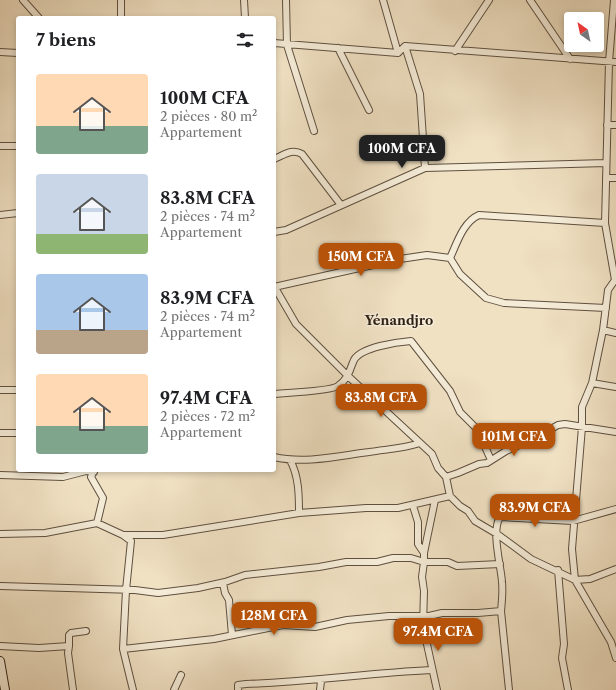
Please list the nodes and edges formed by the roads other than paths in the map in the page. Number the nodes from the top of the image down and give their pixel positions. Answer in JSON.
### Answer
{"nodes":[{"id":1,"x":23,"y":0,"type":"edge"},
{"id":2,"x":121,"y":0,"type":"edge"},
{"id":3,"x":244,"y":0,"type":"edge"},
{"id":4,"x":286,"y":0,"type":"edge"},
{"id":5,"x":383,"y":0,"type":"edge"},
{"id":6,"x":489,"y":0,"type":"edge"},
{"id":7,"x":530,"y":0,"type":"edge"},
{"id":8,"x":614,"y":0,"type":"edge"},
{"id":9,"x":37,"y":16,"type":"edge"},
{"id":10,"x":121,"y":16,"type":"edge"},
{"id":11,"x":245,"y":16,"type":"edge"},
{"id":12,"x":276,"y":43,"type":"edge"},
{"id":13,"x":287,"y":45,"type":"junction"},
{"id":14,"x":406,"y":46,"type":"junction"},
{"id":15,"x":338,"y":48,"type":"junction"},
{"id":16,"x":455,"y":51,"type":"junction"},
{"id":17,"x":0,"y":52,"type":"edge"},
{"id":18,"x":16,"y":53,"type":"edge"},
{"id":19,"x":398,"y":53,"type":"junction"},
{"id":20,"x":570,"y":59,"type":"junction"},
{"id":21,"x":609,"y":62,"type":"junction"},
{"id":22,"x":616,"y":62,"type":"edge"},
{"id":23,"x":369,"y":110,"type":"dead end"},
{"id":24,"x":607,"y":125,"type":"junction"},
{"id":25,"x":616,"y":125,"type":"edge"},
{"id":26,"x":314,"y":131,"type":"dead end"},
{"id":27,"x":0,"y":146,"type":"edge"},
{"id":28,"x":16,"y":146,"type":"edge"},
{"id":29,"x":276,"y":158,"type":"edge"},
{"id":30,"x":606,"y":163,"type":"junction"},
{"id":31,"x":425,"y":168,"type":"junction"},
{"id":32,"x":606,"y":178,"type":"junction"},
{"id":33,"x":616,"y":178,"type":"edge"},
{"id":34,"x":341,"y":205,"type":"junction"},
{"id":35,"x":16,"y":212,"type":"edge"},
{"id":36,"x":0,"y":215,"type":"edge"},
{"id":37,"x":605,"y":223,"type":"junction"},
{"id":38,"x":276,"y":232,"type":"edge"},
{"id":39,"x":450,"y":258,"type":"junction"},
{"id":40,"x":615,"y":280,"type":"edge"},
{"id":41,"x":276,"y":287,"type":"edge"},
{"id":42,"x":276,"y":290,"type":"edge"},
{"id":43,"x":606,"y":308,"type":"junction"},
{"id":44,"x":603,"y":330,"type":"junction"},
{"id":45,"x":616,"y":333,"type":"edge"},
{"id":46,"x":348,"y":376,"type":"junction"},
{"id":47,"x":592,"y":383,"type":"junction"},
{"id":48,"x":616,"y":386,"type":"edge"},
{"id":49,"x":0,"y":390,"type":"edge"},
{"id":50,"x":16,"y":390,"type":"edge"},
{"id":51,"x":276,"y":394,"type":"edge"},
{"id":52,"x":582,"y":427,"type":"junction"},
{"id":53,"x":616,"y":432,"type":"edge"},
{"id":54,"x":0,"y":433,"type":"edge"},
{"id":55,"x":16,"y":433,"type":"edge"},
{"id":56,"x":420,"y":443,"type":"junction"},
{"id":57,"x":276,"y":457,"type":"edge"},
{"id":58,"x":290,"y":460,"type":"junction"},
{"id":59,"x":491,"y":460,"type":"junction"},
{"id":60,"x":82,"y":472,"type":"edge"},
{"id":61,"x":94,"y":472,"type":"edge"},
{"id":62,"x":0,"y":475,"type":"edge"},
{"id":63,"x":446,"y":477,"type":"junction"},
{"id":64,"x":450,"y":496,"type":"junction"},
{"id":65,"x":435,"y":500,"type":"junction"},
{"id":66,"x":413,"y":506,"type":"junction"},
{"id":67,"x":616,"y":510,"type":"edge"},
{"id":68,"x":299,"y":513,"type":"junction"},
{"id":69,"x":573,"y":521,"type":"junction"},
{"id":70,"x":97,"y":523,"type":"junction"},
{"id":71,"x":0,"y":534,"type":"edge"},
{"id":72,"x":497,"y":534,"type":"junction"},
{"id":73,"x":123,"y":535,"type":"junction"},
{"id":74,"x":424,"y":553,"type":"junction"},
{"id":75,"x":424,"y":562,"type":"junction"},
{"id":76,"x":500,"y":564,"type":"junction"},
{"id":77,"x":616,"y":569,"type":"edge"},
{"id":78,"x":558,"y":570,"type":"junction"},
{"id":79,"x":575,"y":580,"type":"junction"},
{"id":80,"x":223,"y":582,"type":"junction"},
{"id":81,"x":0,"y":586,"type":"edge"},
{"id":82,"x":126,"y":590,"type":"junction"},
{"id":83,"x":501,"y":611,"type":"junction"},
{"id":84,"x":424,"y":616,"type":"junction"},
{"id":85,"x":86,"y":631,"type":"dead end"},
{"id":86,"x":232,"y":635,"type":"junction"},
{"id":87,"x":0,"y":646,"type":"edge"},
{"id":88,"x":69,"y":646,"type":"junction"},
{"id":89,"x":123,"y":649,"type":"junction"},
{"id":90,"x":616,"y":658,"type":"edge"},
{"id":91,"x":0,"y":661,"type":"edge"},
{"id":92,"x":431,"y":670,"type":"junction"},
{"id":93,"x":181,"y":675,"type":"dead end"},
{"id":94,"x":321,"y":680,"type":"junction"},
{"id":95,"x":437,"y":689,"type":"edge"},
{"id":96,"x":5,"y":690,"type":"edge"},
{"id":97,"x":73,"y":690,"type":"edge"},
{"id":98,"x":132,"y":690,"type":"edge"},
{"id":99,"x":174,"y":690,"type":"edge"},
{"id":100,"x":238,"y":690,"type":"edge"},
{"id":101,"x":320,"y":690,"type":"edge"},
{"id":102,"x":509,"y":690,"type":"edge"},
{"id":103,"x":568,"y":690,"type":"edge"}],
"edges":[{"from":1,"to":9,"type":"street"},
{"from":2,"to":10,"type":"street"},
{"from":3,"to":11,"type":"street"},
{"from":4,"to":13,"type":"street"},
{"from":5,"to":19,"type":"street"},
{"from":6,"to":16,"type":"street"},
{"from":7,"to":20,"type":"street"},
{"from":8,"to":21,"type":"street"},
{"from":12,"to":13,"type":"street"},
{"from":13,"to":15,"type":"street"},
{"from":13,"to":26,"type":"street"},
{"from":14,"to":16,"type":"street"},
{"from":14,"to":19,"type":"street"},
{"from":14,"to":31,"type":"street"},
{"from":15,"to":19,"type":"street"},
{"from":15,"to":23,"type":"street"},
{"from":16,"to":20,"type":"street"},
{"from":17,"to":18,"type":"street"},
{"from":20,"to":21,"type":"street"},
{"from":21,"to":22,"type":"street"},
{"from":21,"to":24,"type":"street"},
{"from":24,"to":25,"type":"street"},
{"from":24,"to":30,"type":"street"},
{"from":27,"to":28,"type":"street"},
{"from":29,"to":34,"type":"street"},
{"from":30,"to":31,"type":"street"},
{"from":30,"to":32,"type":"street"},
{"from":31,"to":34,"type":"street"},
{"from":32,"to":33,"type":"street"},
{"from":32,"to":37,"type":"street"},
{"from":34,"to":38,"type":"street"},
{"from":35,"to":36,"type":"street"},
{"from":37,"to":39,"type":"street"},
{"from":37,"to":40,"type":"street"},
{"from":39,"to":41,"type":"street"},
{"from":39,"to":43,"type":"street"},
{"from":40,"to":43,"type":"street"},
{"from":42,"to":46,"type":"street"},
{"from":43,"to":44,"type":"street"},
{"from":44,"to":45,"type":"street"},
{"from":44,"to":47,"type":"street"},
{"from":46,"to":51,"type":"street"},
{"from":46,"to":56,"type":"street"},
{"from":46,"to":59,"type":"street"},
{"from":47,"to":48,"type":"street"},
{"from":47,"to":52,"type":"street"},
{"from":49,"to":50,"type":"street"},
{"from":52,"to":53,"type":"street"},
{"from":52,"to":59,"type":"street"},
{"from":52,"to":69,"type":"street"},
{"from":54,"to":55,"type":"street"},
{"from":56,"to":58,"type":"street"},
{"from":56,"to":63,"type":"street"},
{"from":57,"to":58,"type":"street"},
{"from":58,"to":68,"type":"street"},
{"from":59,"to":63,"type":"street"},
{"from":60,"to":62,"type":"street"},
{"from":61,"to":70,"type":"street"},
{"from":63,"to":64,"type":"street"},
{"from":64,"to":65,"type":"street"},
{"from":64,"to":72,"type":"street"},
{"from":65,"to":66,"type":"street"},
{"from":65,"to":74,"type":"street"},
{"from":66,"to":68,"type":"street"},
{"from":66,"to":74,"type":"street"},
{"from":67,"to":69,"type":"street"},
{"from":68,"to":73,"type":"street"},
{"from":69,"to":72,"type":"street"},
{"from":69,"to":79,"type":"street"},
{"from":70,"to":71,"type":"street"},
{"from":70,"to":73,"type":"street"},
{"from":72,"to":76,"type":"street"},
{"from":72,"to":78,"type":"street"},
{"from":73,"to":82,"type":"street"},
{"from":74,"to":75,"type":"street"},
{"from":75,"to":76,"type":"street"},
{"from":75,"to":80,"type":"street"},
{"from":75,"to":84,"type":"street"},
{"from":76,"to":83,"type":"street"},
{"from":77,"to":79,"type":"street"},
{"from":78,"to":79,"type":"street"},
{"from":78,"to":103,"type":"street"},
{"from":79,"to":90,"type":"street"},
{"from":80,"to":82,"type":"street"},
{"from":80,"to":86,"type":"street"},
{"from":81,"to":82,"type":"street"},
{"from":82,"to":89,"type":"street"},
{"from":83,"to":84,"type":"street"},
{"from":83,"to":102,"type":"street"},
{"from":84,"to":86,"type":"street"},
{"from":84,"to":92,"type":"street"},
{"from":85,"to":88,"type":"street"},
{"from":86,"to":89,"type":"street"},
{"from":87,"to":88,"type":"street"},
{"from":88,"to":97,"type":"street"},
{"from":89,"to":98,"type":"street"},
{"from":91,"to":96,"type":"main road"},
{"from":92,"to":94,"type":"street"},
{"from":92,"to":95,"type":"street"},
{"from":93,"to":99,"type":"street"},
{"from":94,"to":100,"type":"street"},
{"from":94,"to":101,"type":"street"}]}
